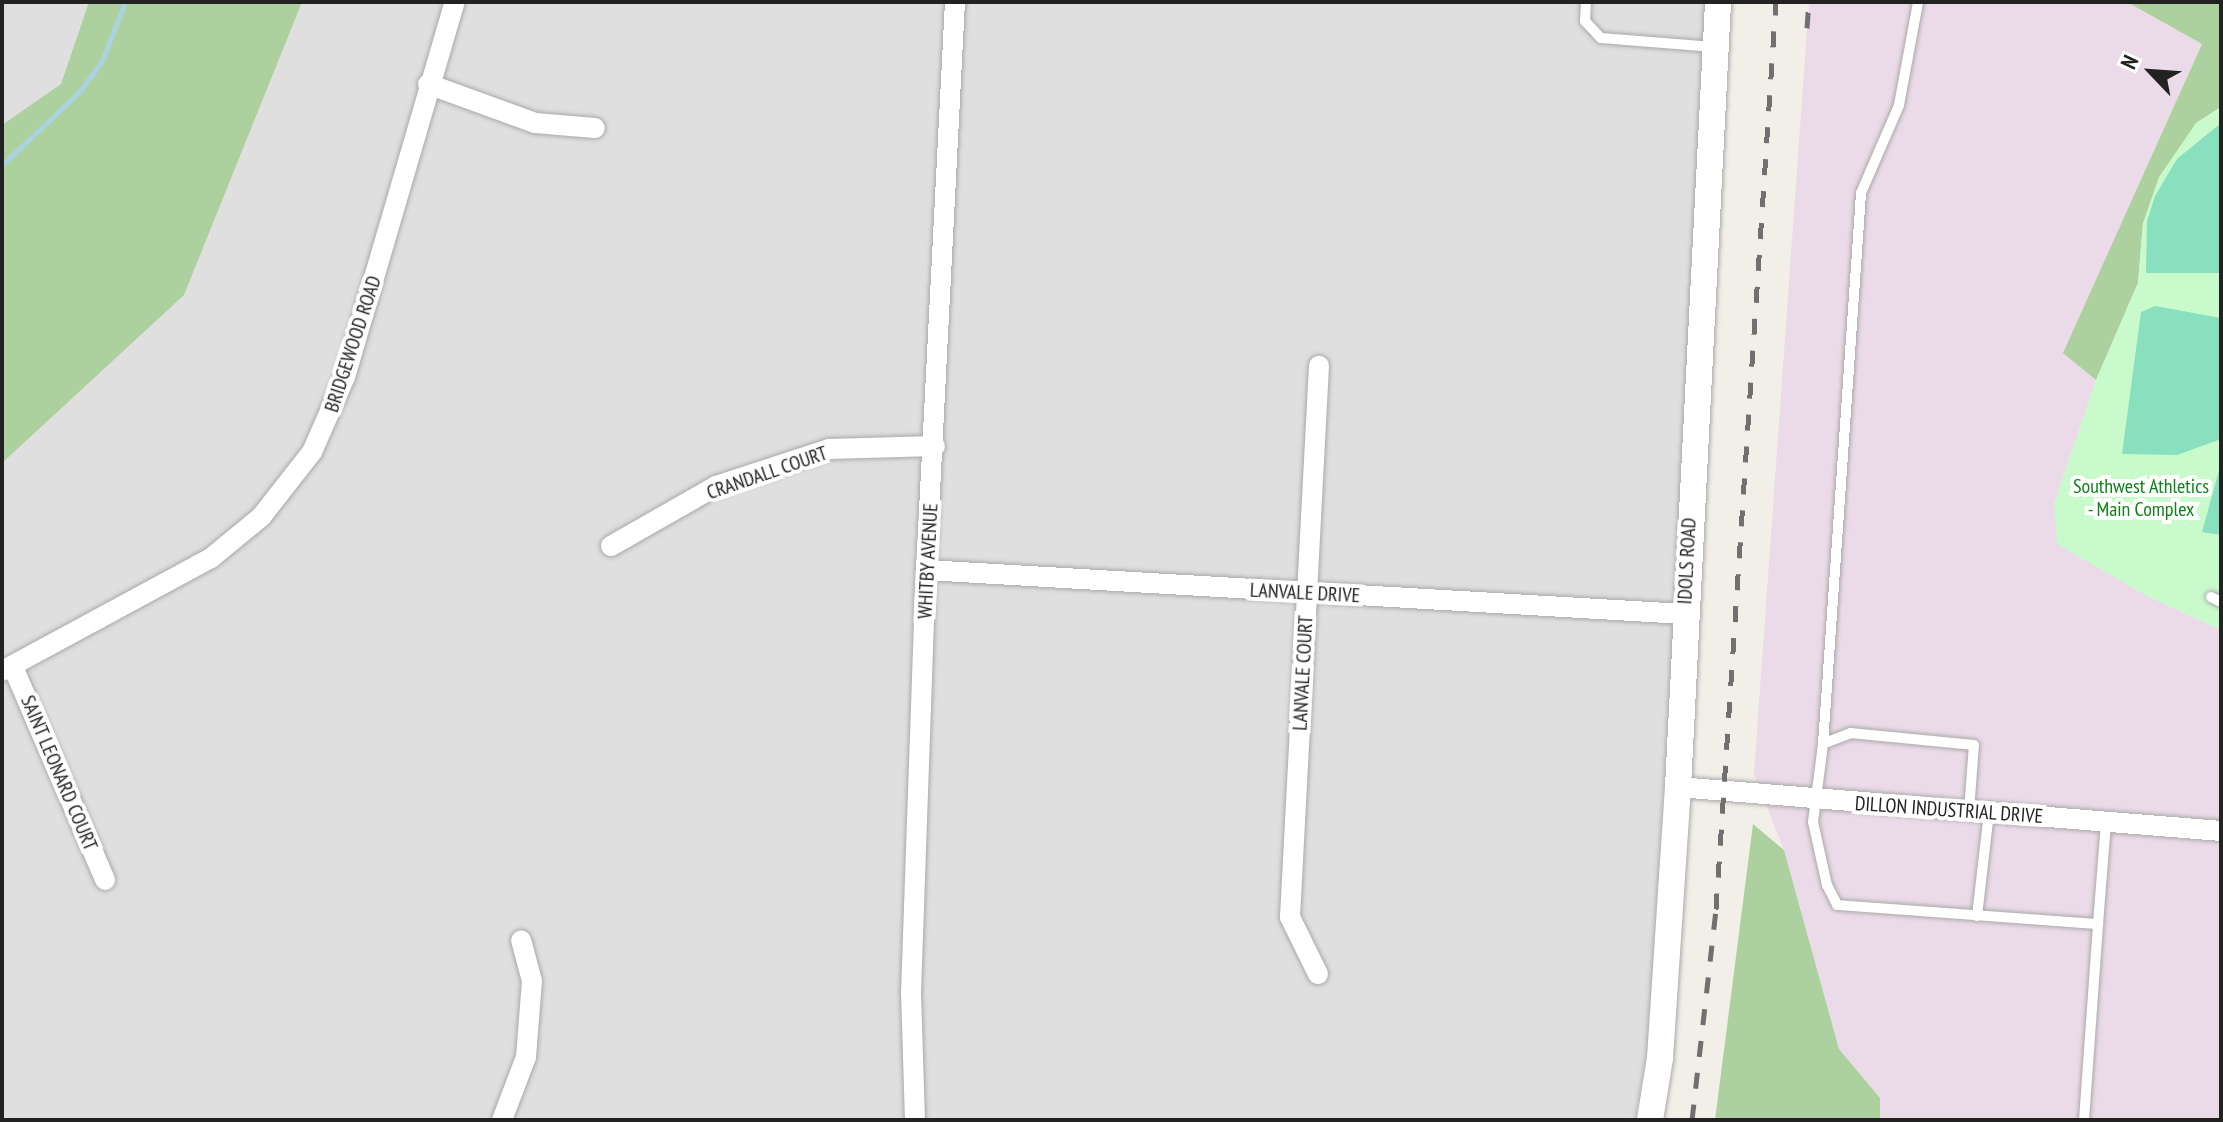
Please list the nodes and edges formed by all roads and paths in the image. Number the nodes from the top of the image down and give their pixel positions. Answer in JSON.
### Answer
{"nodes":[{"id":1,"x":455,"y":2,"type":"edge"},
{"id":2,"x":955,"y":2,"type":"edge"},
{"id":3,"x":1586,"y":2,"type":"edge"},
{"id":4,"x":1718,"y":2,"type":"edge"},
{"id":5,"x":1918,"y":2,"type":"edge"},
{"id":6,"x":1714,"y":47,"type":"junction"},
{"id":7,"x":428,"y":84,"type":"junction"},
{"id":8,"x":595,"y":128,"type":"dead end"},
{"id":9,"x":1319,"y":366,"type":"dead end"},
{"id":10,"x":935,"y":446,"type":"junction"},
{"id":11,"x":611,"y":546,"type":"dead end"},
{"id":12,"x":926,"y":570,"type":"junction"},
{"id":13,"x":1308,"y":593,"type":"junction"},
{"id":14,"x":1684,"y":614,"type":"junction"},
{"id":15,"x":8,"y":669,"type":"edge"},
{"id":16,"x":1823,"y":744,"type":"junction"},
{"id":17,"x":1678,"y":787,"type":"junction"},
{"id":18,"x":1815,"y":801,"type":"junction"},
{"id":19,"x":1979,"y":812,"type":"junction"},
{"id":20,"x":2106,"y":822,"type":"junction"},
{"id":21,"x":2221,"y":831,"type":"edge"},
{"id":22,"x":105,"y":880,"type":"dead end"},
{"id":23,"x":1977,"y":916,"type":"junction"},
{"id":24,"x":2098,"y":924,"type":"junction"},
{"id":25,"x":521,"y":940,"type":"dead end"},
{"id":26,"x":1318,"y":974,"type":"dead end"},
{"id":27,"x":502,"y":1120,"type":"edge"},
{"id":28,"x":915,"y":1120,"type":"edge"},
{"id":29,"x":1650,"y":1120,"type":"edge"},
{"id":30,"x":2084,"y":1120,"type":"edge"}],
"edges":[{"from":1,"to":7,"type":"street","name":"BRIDGEWOOD ROAD"},
{"from":2,"to":10,"type":"street","name":"WHITBY AVENUE"},
{"from":3,"to":6,"type":"lane"},
{"from":4,"to":6,"type":"street","name":"IDOLS ROAD"},
{"from":5,"to":16,"type":"lane"},
{"from":6,"to":14,"type":"street","name":"IDOLS ROAD"},
{"from":7,"to":8,"type":"street"},
{"from":7,"to":15,"type":"street","name":"BRIDGEWOOD ROAD"},
{"from":9,"to":13,"type":"street","name":"LANVALE COURT"},
{"from":10,"to":11,"type":"street","name":"CRANDALL COURT"},
{"from":10,"to":12,"type":"street","name":"WHITBY AVENUE"},
{"from":12,"to":13,"type":"street","name":"LANVALE DRIVE"},
{"from":12,"to":28,"type":"street","name":"WHITBY AVENUE"},
{"from":13,"to":14,"type":"street","name":"LANVALE DRIVE"},
{"from":13,"to":26,"type":"street","name":"LANVALE COURT"},
{"from":14,"to":17,"type":"street","name":"IDOLS ROAD"},
{"from":15,"to":22,"type":"street","name":"SAINT LEONARD COURT"},
{"from":16,"to":18,"type":"lane"},
{"from":16,"to":19,"type":"lane"},
{"from":17,"to":18,"type":"street","name":"DILLON INDUSTRIAL DRIVE"},
{"from":17,"to":29,"type":"street","name":"IDOLS ROAD"},
{"from":18,"to":19,"type":"street","name":"DILLON INDUSTRIAL DRIVE"},
{"from":18,"to":23,"type":"lane"},
{"from":19,"to":20,"type":"street","name":"DILLON INDUSTRIAL DRIVE"},
{"from":19,"to":23,"type":"lane"},
{"from":20,"to":21,"type":"street","name":"DILLON INDUSTRIAL DRIVE"},
{"from":20,"to":24,"type":"lane"},
{"from":23,"to":24,"type":"lane"},
{"from":24,"to":30,"type":"lane"},
{"from":25,"to":27,"type":"street"}]}
